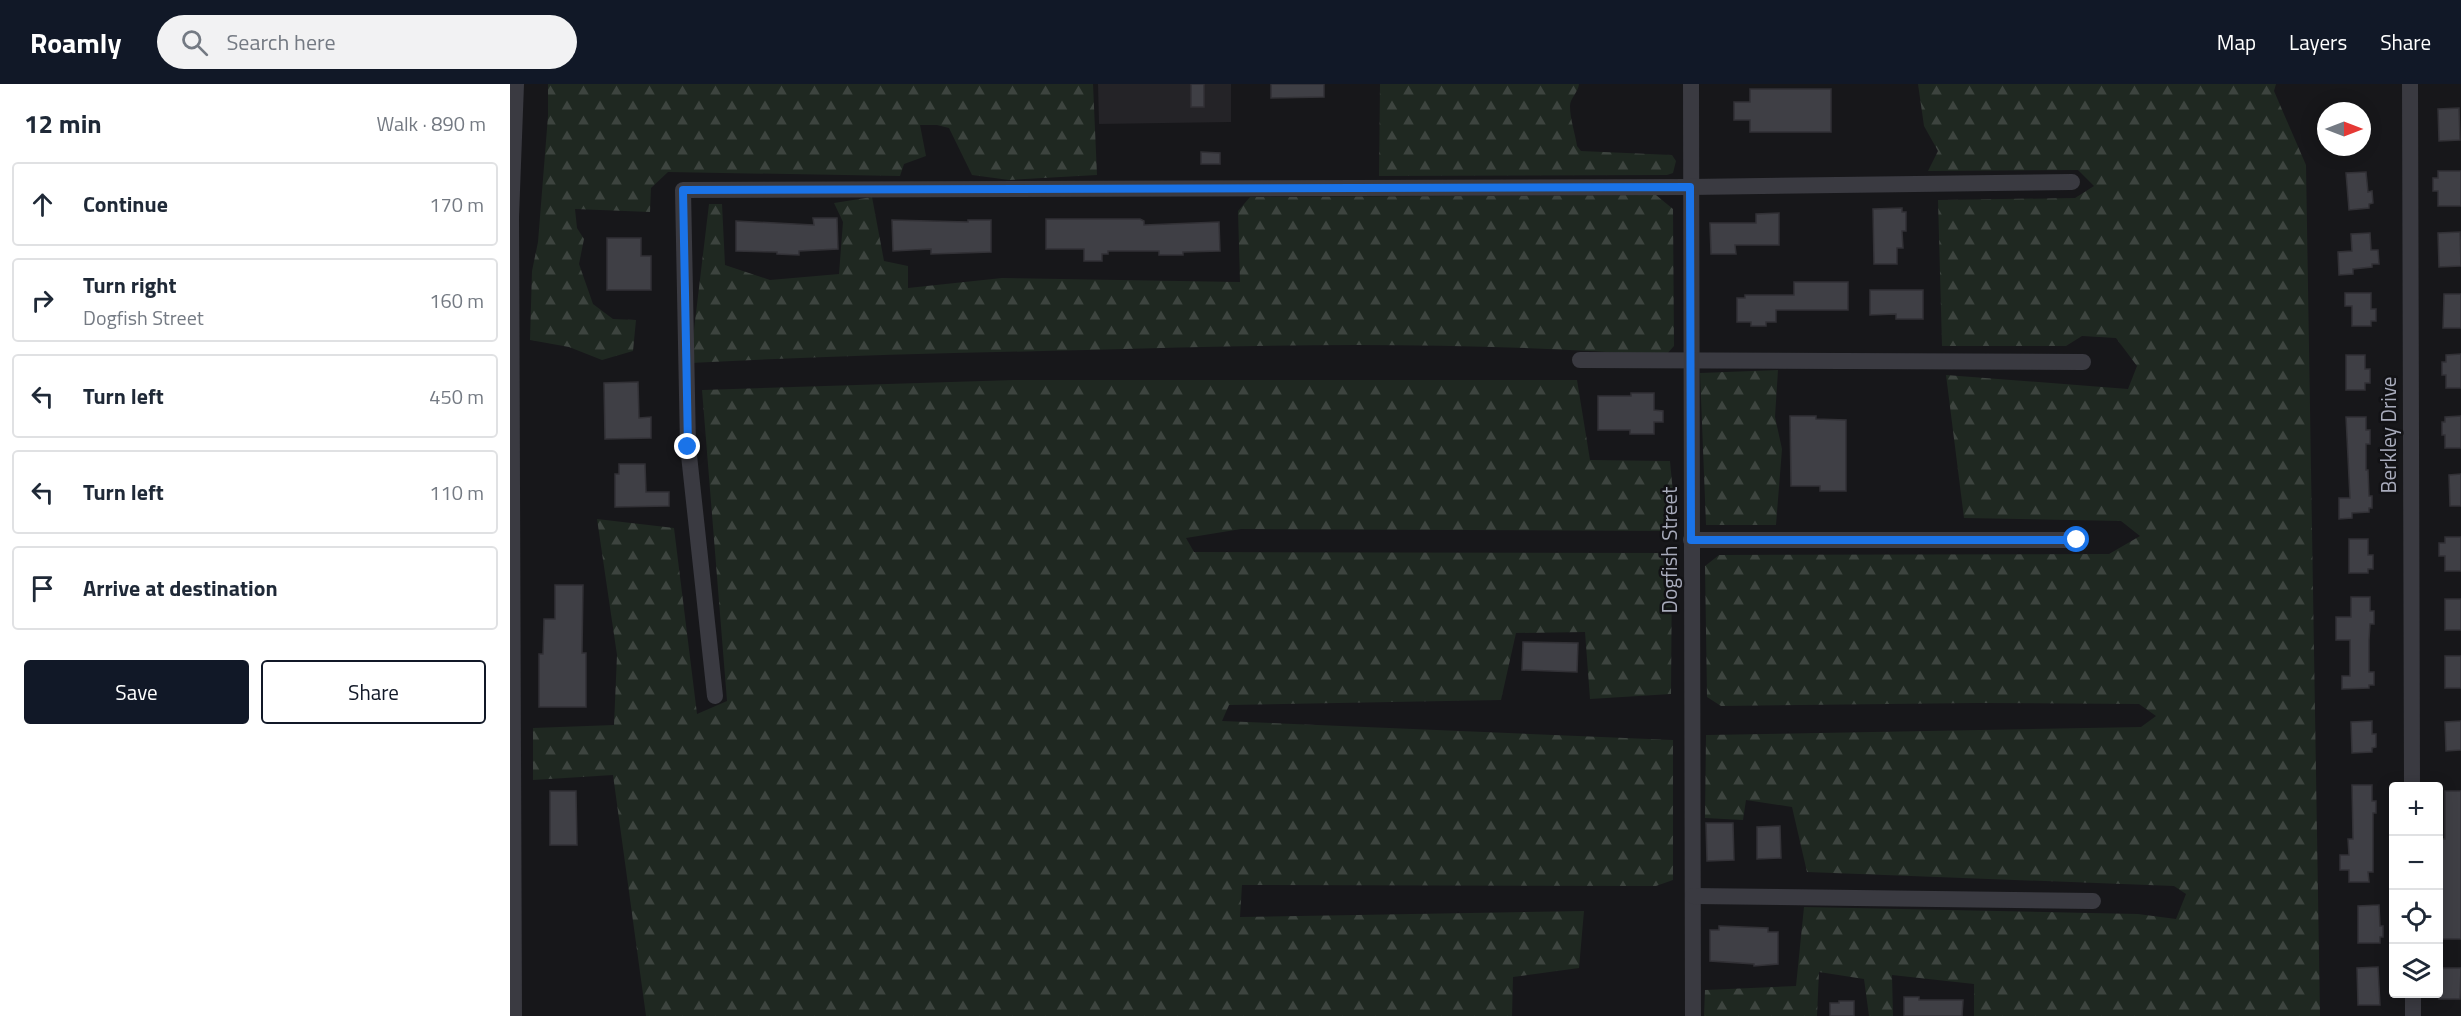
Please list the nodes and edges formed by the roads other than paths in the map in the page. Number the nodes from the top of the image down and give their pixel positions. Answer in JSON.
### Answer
{"nodes":[{"id":1,"x":516,"y":84,"type":"edge"},
{"id":2,"x":1691,"y":84,"type":"edge"},
{"id":3,"x":2410,"y":84,"type":"edge"},
{"id":4,"x":2072,"y":182,"type":"dead end"},
{"id":5,"x":1690,"y":187,"type":"junction"},
{"id":6,"x":1580,"y":360,"type":"dead end"},
{"id":7,"x":1691,"y":360,"type":"junction"},
{"id":8,"x":2083,"y":362,"type":"dead end"},
{"id":9,"x":1691,"y":540,"type":"junction"},
{"id":10,"x":2077,"y":540,"type":"dead end"},
{"id":11,"x":715,"y":696,"type":"dead end"},
{"id":12,"x":2412,"y":782,"type":"edge"},
{"id":13,"x":1693,"y":896,"type":"junction"},
{"id":14,"x":2093,"y":902,"type":"dead end"},
{"id":15,"x":2413,"y":998,"type":"edge"},
{"id":16,"x":514,"y":1016,"type":"edge"},
{"id":17,"x":1693,"y":1016,"type":"edge"},
{"id":18,"x":2413,"y":1016,"type":"edge"}],
"edges":[{"from":1,"to":16,"type":"street"},
{"from":2,"to":5,"type":"street","name":"Dogfish Street"},
{"from":3,"to":12,"type":"street","name":"Berkley Drive"},
{"from":4,"to":5,"type":"street"},
{"from":5,"to":7,"type":"street","name":"Dogfish Street"},
{"from":5,"to":11,"type":"street"},
{"from":6,"to":7,"type":"street"},
{"from":7,"to":8,"type":"street"},
{"from":7,"to":9,"type":"street","name":"Dogfish Street"},
{"from":9,"to":10,"type":"street"},
{"from":9,"to":13,"type":"street","name":"Dogfish Street"},
{"from":13,"to":14,"type":"street"},
{"from":13,"to":17,"type":"street","name":"Dogfish Street"},
{"from":15,"to":18,"type":"street"}]}
